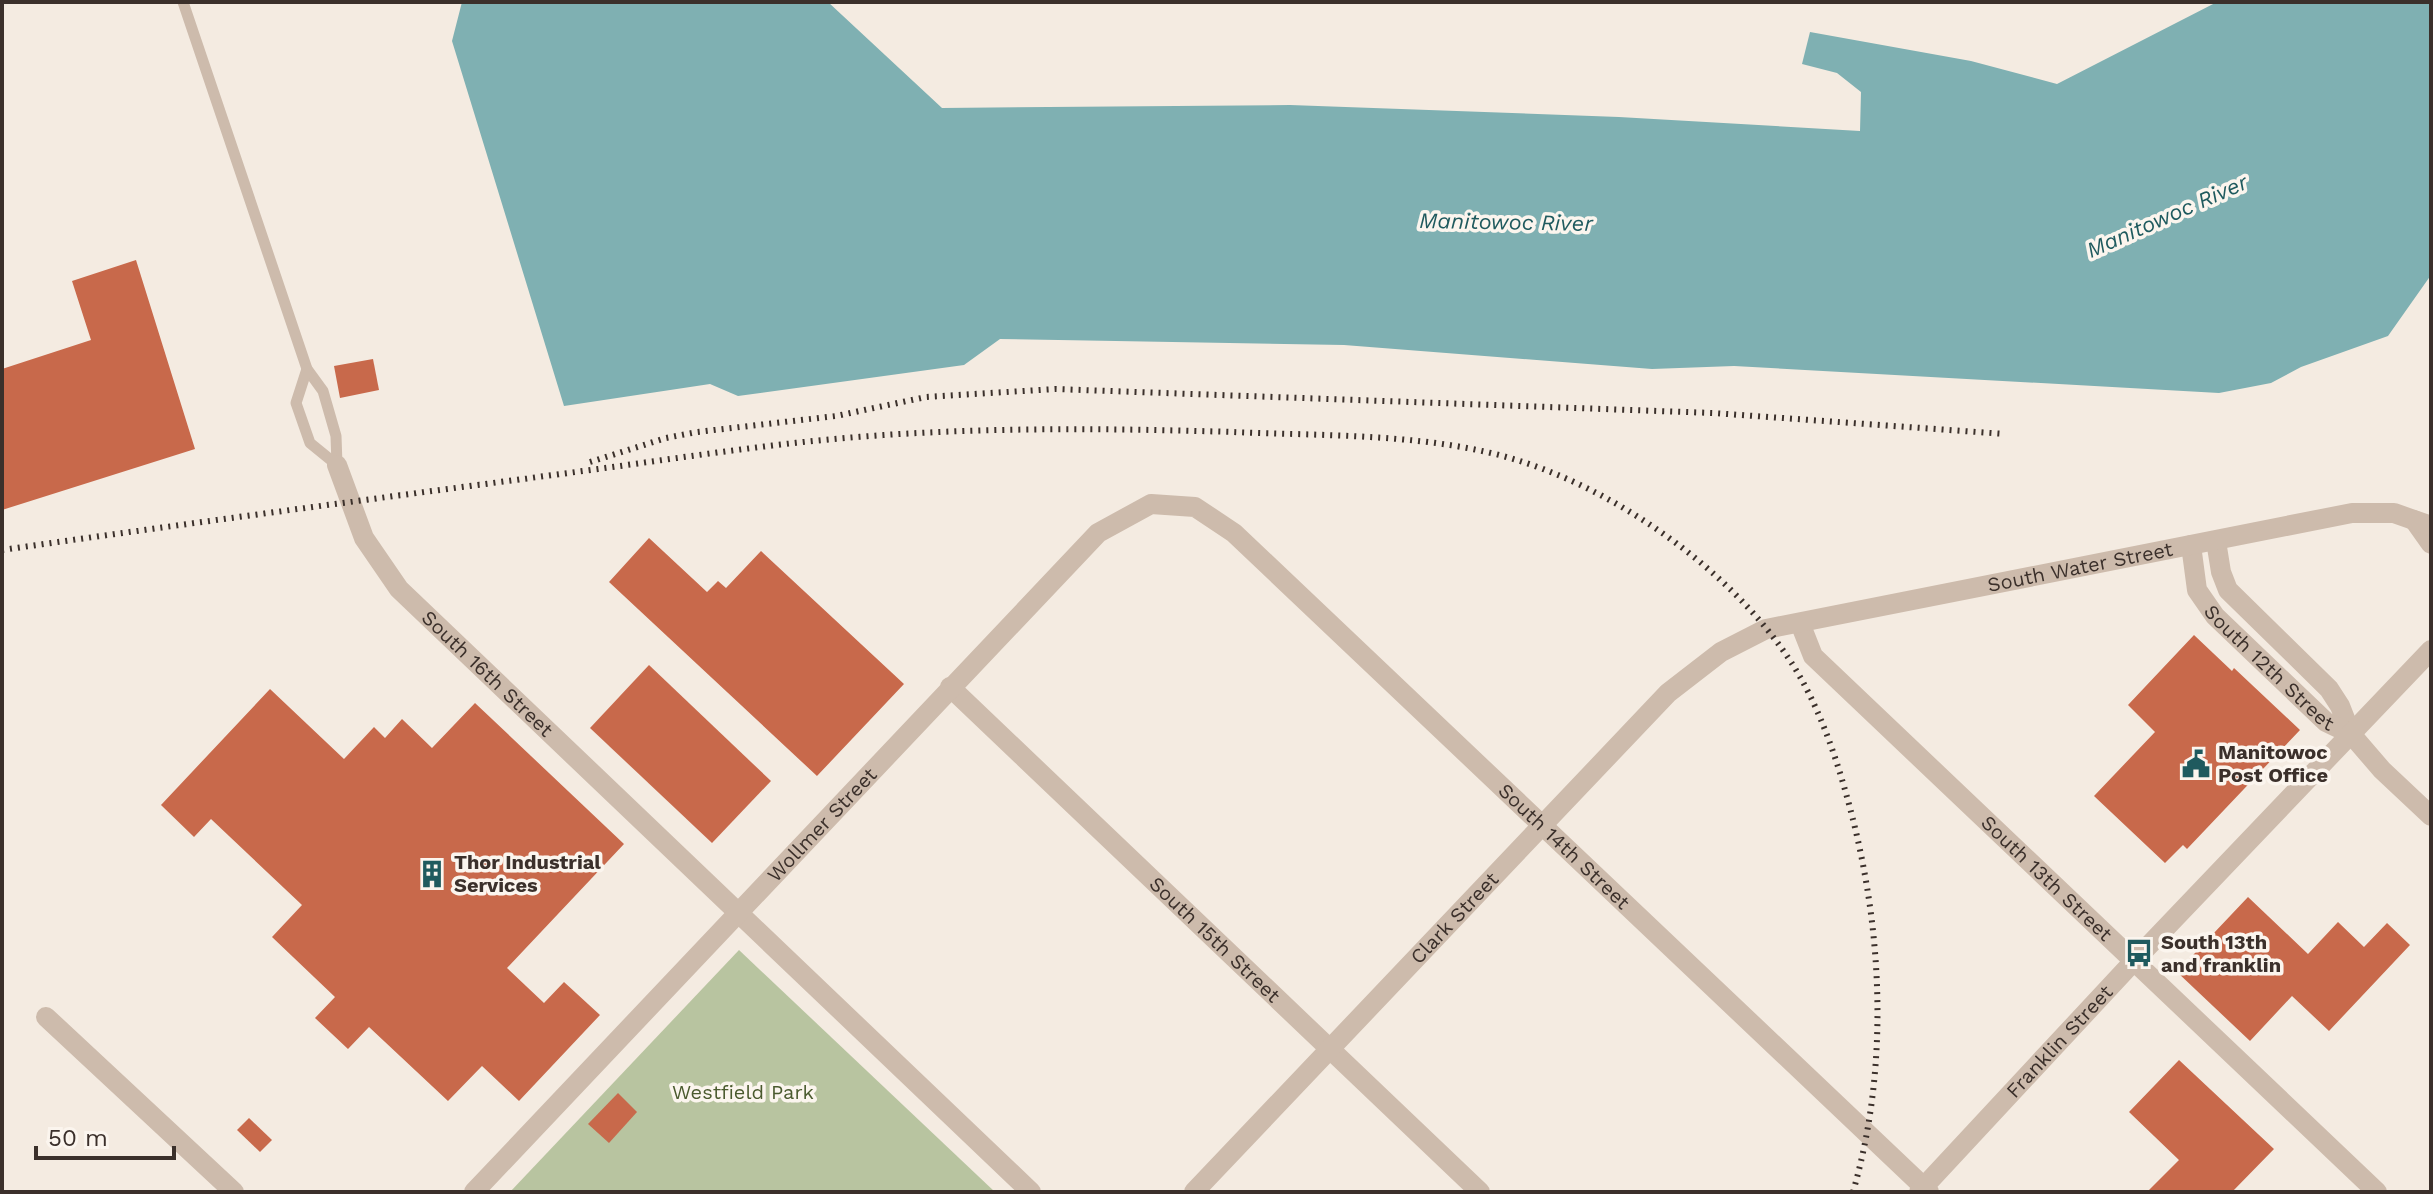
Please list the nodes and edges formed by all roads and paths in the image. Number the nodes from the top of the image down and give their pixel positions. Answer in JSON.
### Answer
{"nodes":[{"id":1,"x":183,"y":2,"type":"edge"},
{"id":2,"x":307,"y":369,"type":"junction"},
{"id":3,"x":337,"y":465,"type":"junction"},
{"id":4,"x":1195,"y":507,"type":"joint"},
{"id":5,"x":2422,"y":523,"type":"edge"},
{"id":6,"x":2216,"y":541,"type":"junction"},
{"id":7,"x":2431,"y":544,"type":"edge"},
{"id":8,"x":2191,"y":545,"type":"junction"},
{"id":9,"x":1800,"y":623,"type":"junction"},
{"id":10,"x":2285,"y":645,"type":"junction"},
{"id":11,"x":1721,"y":652,"type":"joint"},
{"id":12,"x":2430,"y":653,"type":"edge"},
{"id":13,"x":2266,"y":665,"type":"junction"},
{"id":14,"x":950,"y":687,"type":"junction"},
{"id":15,"x":2351,"y":734,"type":"junction"},
{"id":16,"x":2431,"y":816,"type":"edge"},
{"id":17,"x":1542,"y":826,"type":"junction"},
{"id":18,"x":738,"y":912,"type":"junction"},
{"id":19,"x":2133,"y":962,"type":"junction"},
{"id":20,"x":46,"y":1017,"type":"dead end"},
{"id":21,"x":1329,"y":1050,"type":"junction"},
{"id":22,"x":1924,"y":1190,"type":"edge"},
{"id":23,"x":234,"y":1192,"type":"edge"},
{"id":24,"x":474,"y":1192,"type":"edge"},
{"id":25,"x":1031,"y":1192,"type":"edge"},
{"id":26,"x":1194,"y":1192,"type":"edge"},
{"id":27,"x":1480,"y":1192,"type":"edge"},
{"id":28,"x":2377,"y":1192,"type":"edge"}],
"edges":[{"from":1,"to":2,"type":"lane","name":"South 16th Street"},
{"from":2,"to":3,"type":"lane","name":"South 16th Street"},
{"from":2,"to":3,"type":"lane"},
{"from":3,"to":18,"type":"street","name":"South 16th Street"},
{"from":4,"to":14,"type":"street","name":"Wollmer Street"},
{"from":4,"to":17,"type":"street","name":"South 14th Street"},
{"from":5,"to":6,"type":"street","name":"South Water Street"},
{"from":5,"to":7,"type":"street","name":"South Water Street"},
{"from":6,"to":8,"type":"street","name":"South Water Street"},
{"from":6,"to":10,"type":"street","name":"South 12th Street"},
{"from":8,"to":9,"type":"street","name":"South Water Street"},
{"from":8,"to":13,"type":"street","name":"South 12th Street"},
{"from":9,"to":11,"type":"street","name":"South Water Street"},
{"from":9,"to":19,"type":"street","name":"South 13th Street"},
{"from":10,"to":13,"type":"lane"},
{"from":10,"to":15,"type":"street","name":"South 12th Street"},
{"from":11,"to":17,"type":"street","name":"Clark Street"},
{"from":12,"to":15,"type":"street","name":"Franklin Street"},
{"from":13,"to":15,"type":"street","name":"South 12th Street"},
{"from":14,"to":18,"type":"street","name":"Wollmer Street"},
{"from":14,"to":21,"type":"street","name":"South 15th Street"},
{"from":15,"to":16,"type":"street","name":"South 12th Street"},
{"from":15,"to":19,"type":"street","name":"Franklin Street"},
{"from":17,"to":21,"type":"street","name":"Clark Street"},
{"from":17,"to":22,"type":"street","name":"South 14th Street"},
{"from":18,"to":24,"type":"street","name":"Wollmer Street"},
{"from":18,"to":25,"type":"street","name":"South 16th Street"},
{"from":19,"to":22,"type":"street","name":"Franklin Street"},
{"from":19,"to":28,"type":"street","name":"South 13th Street"},
{"from":20,"to":23,"type":"street"},
{"from":21,"to":26,"type":"street","name":"Clark Street"},
{"from":21,"to":27,"type":"street","name":"South 15th Street"}]}
